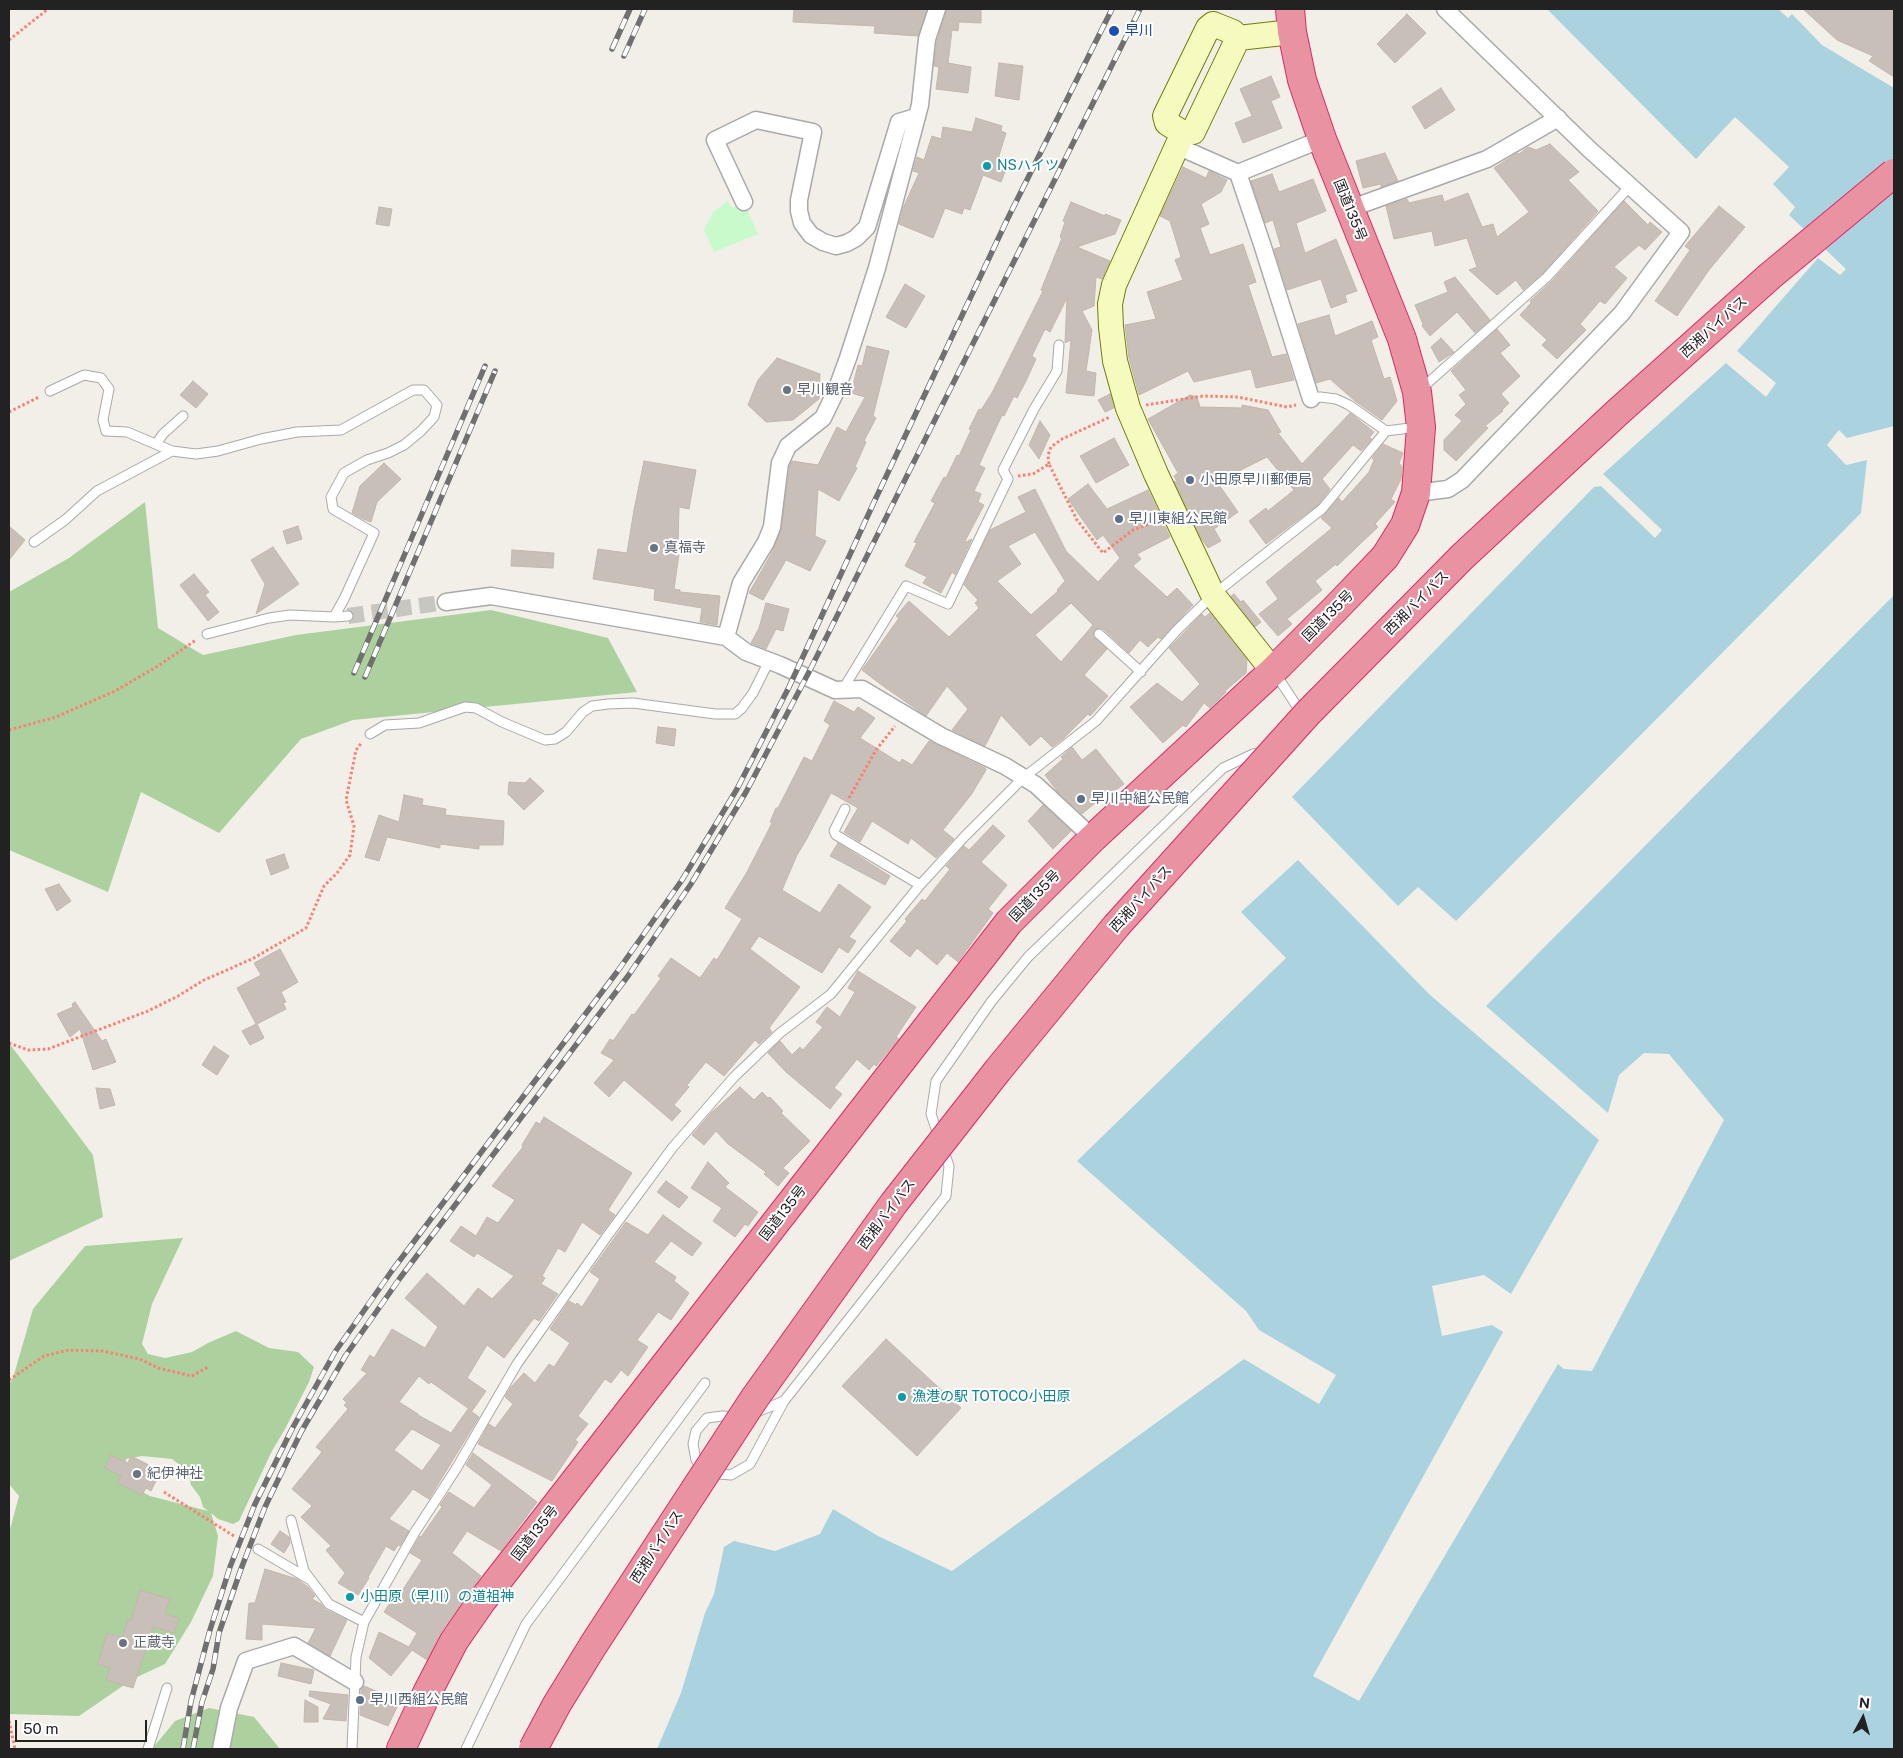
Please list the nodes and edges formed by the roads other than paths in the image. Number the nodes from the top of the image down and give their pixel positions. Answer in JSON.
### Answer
{"nodes":[{"id":1,"x":937,"y":9,"type":"edge"},
{"id":2,"x":1445,"y":9,"type":"edge"},
{"id":3,"x":1291,"y":20,"type":"edge"},
{"id":4,"x":1238,"y":38,"type":"junction"},
{"id":5,"x":916,"y":118,"type":"junction"},
{"id":6,"x":1558,"y":118,"type":"junction"},
{"id":7,"x":1322,"y":138,"type":"junction"},
{"id":8,"x":1180,"y":140,"type":"junction"},
{"id":9,"x":1238,"y":173,"type":"junction"},
{"id":10,"x":1894,"y":173,"type":"edge"},
{"id":11,"x":1630,"y":186,"type":"junction"},
{"id":12,"x":1894,"y":186,"type":"edge"},
{"id":13,"x":744,"y":202,"type":"dead end"},
{"id":14,"x":1349,"y":209,"type":"junction"},
{"id":15,"x":1059,"y":345,"type":"dead end"},
{"id":16,"x":50,"y":391,"type":"road end"},
{"id":17,"x":1417,"y":392,"type":"junction"},
{"id":18,"x":1311,"y":399,"type":"joint"},
{"id":19,"x":183,"y":416,"type":"dead end"},
{"id":20,"x":1421,"y":427,"type":"junction"},
{"id":21,"x":1386,"y":431,"type":"junction"},
{"id":22,"x":156,"y":444,"type":"junction"},
{"id":23,"x":172,"y":450,"type":"junction"},
{"id":24,"x":1416,"y":493,"type":"junction"},
{"id":25,"x":34,"y":542,"type":"dead end"},
{"id":26,"x":1213,"y":595,"type":"junction"},
{"id":27,"x":446,"y":602,"type":"tunnel mouth"},
{"id":28,"x":348,"y":616,"type":"tunnel mouth"},
{"id":29,"x":334,"y":617,"type":"junction"},
{"id":30,"x":208,"y":634,"type":"road end"},
{"id":31,"x":1099,"y":634,"type":"dead end"},
{"id":32,"x":726,"y":637,"type":"junction"},
{"id":33,"x":769,"y":661,"type":"junction"},
{"id":34,"x":1273,"y":671,"type":"junction"},
{"id":35,"x":1141,"y":672,"type":"junction"},
{"id":36,"x":843,"y":688,"type":"junction"},
{"id":37,"x":370,"y":734,"type":"road end"},
{"id":38,"x":1023,"y":778,"type":"junction"},
{"id":39,"x":845,"y":809,"type":"road end"},
{"id":40,"x":1093,"y":838,"type":"junction"},
{"id":41,"x":920,"y":884,"type":"junction"},
{"id":42,"x":705,"y":1383,"type":"dead end"},
{"id":43,"x":784,"y":1401,"type":"junction"},
{"id":44,"x":291,"y":1520,"type":"dead end"},
{"id":45,"x":258,"y":1549,"type":"dead end"},
{"id":46,"x":311,"y":1580,"type":"junction"},
{"id":47,"x":364,"y":1622,"type":"junction"},
{"id":48,"x":355,"y":1682,"type":"junction"},
{"id":49,"x":167,"y":1688,"type":"dead end"},
{"id":50,"x":148,"y":1749,"type":"edge"},
{"id":51,"x":221,"y":1749,"type":"edge"},
{"id":52,"x":352,"y":1749,"type":"edge"},
{"id":53,"x":401,"y":1749,"type":"edge"},
{"id":54,"x":466,"y":1749,"type":"edge"},
{"id":55,"x":533,"y":1749,"type":"edge"},
{"id":56,"x":541,"y":1749,"type":"edge"}],
"edges":[{"from":1,"to":5,"type":"street"},
{"from":2,"to":6,"type":"street"},
{"from":3,"to":4,"type":"main road"},
{"from":3,"to":7,"type":"highway","name":"国道135号"},
{"from":4,"to":8,"type":"main road"},
{"from":4,"to":8,"type":"main road"},
{"from":5,"to":13,"type":"street"},
{"from":5,"to":32,"type":"street"},
{"from":6,"to":11,"type":"street"},
{"from":6,"to":14,"type":"street"},
{"from":7,"to":9,"type":"street"},
{"from":7,"to":14,"type":"highway","name":"国道135号"},
{"from":8,"to":9,"type":"street"},
{"from":8,"to":26,"type":"main road"},
{"from":9,"to":18,"type":"street"},
{"from":10,"to":55,"type":"highway","name":"西湘バイパス","bridge":true},
{"from":11,"to":17,"type":"lane"},
{"from":11,"to":24,"type":"street"},
{"from":12,"to":56,"type":"highway","name":"西湘バイパス"},
{"from":14,"to":17,"type":"highway","name":"国道135号"},
{"from":15,"to":36,"type":"lane"},
{"from":16,"to":22,"type":"lane"},
{"from":17,"to":20,"type":"highway","name":"国道135号"},
{"from":18,"to":21,"type":"lane"},
{"from":19,"to":22,"type":"lane"},
{"from":20,"to":21,"type":"lane"},
{"from":20,"to":24,"type":"highway","name":"国道135号"},
{"from":21,"to":26,"type":"lane"},
{"from":22,"to":23,"type":"lane"},
{"from":23,"to":25,"type":"lane"},
{"from":23,"to":29,"type":"lane"},
{"from":24,"to":34,"type":"highway","name":"国道135号"},
{"from":26,"to":34,"type":"main road"},
{"from":26,"to":35,"type":"lane"},
{"from":27,"to":32,"type":"street"},
{"from":28,"to":29,"type":"lane"},
{"from":29,"to":30,"type":"lane"},
{"from":31,"to":35,"type":"lane"},
{"from":32,"to":33,"type":"street"},
{"from":33,"to":36,"type":"street"},
{"from":33,"to":37,"type":"lane"},
{"from":34,"to":40,"type":"highway","name":"国道135号"},
{"from":34,"to":43,"type":"lane"},
{"from":35,"to":38,"type":"lane"},
{"from":36,"to":38,"type":"street"},
{"from":38,"to":40,"type":"street"},
{"from":38,"to":41,"type":"lane"},
{"from":39,"to":41,"type":"lane"},
{"from":40,"to":53,"type":"highway","name":"国道135号"},
{"from":41,"to":47,"type":"lane"},
{"from":42,"to":54,"type":"lane"},
{"from":43,"to":43,"type":"lane"},
{"from":44,"to":46,"type":"lane"},
{"from":45,"to":46,"type":"lane"},
{"from":46,"to":47,"type":"lane"},
{"from":47,"to":48,"type":"lane"},
{"from":48,"to":51,"type":"street"},
{"from":48,"to":52,"type":"lane"},
{"from":49,"to":50,"type":"lane"}]}
